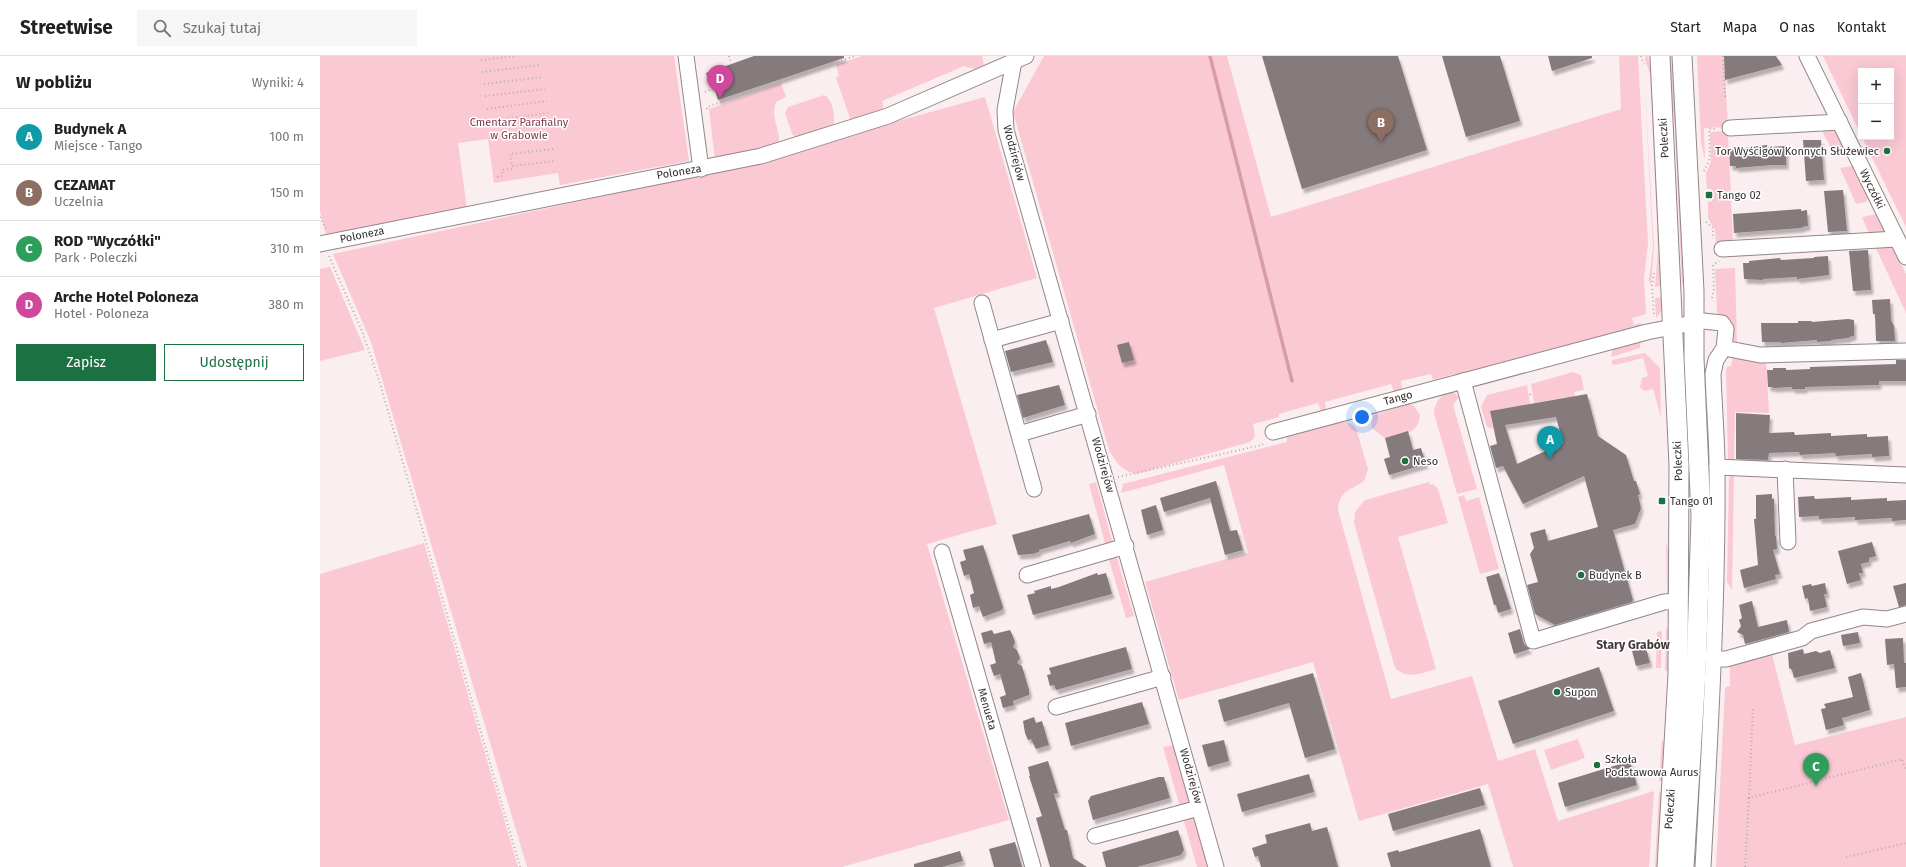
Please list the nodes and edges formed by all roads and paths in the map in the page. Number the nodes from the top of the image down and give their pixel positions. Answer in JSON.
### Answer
{"nodes":[{"id":1,"x":515,"y":56,"type":"edge"},
{"id":2,"x":686,"y":56,"type":"edge"},
{"id":3,"x":729,"y":56,"type":"edge"},
{"id":4,"x":856,"y":56,"type":"edge"},
{"id":5,"x":1660,"y":56,"type":"edge"},
{"id":6,"x":1682,"y":56,"type":"edge"},
{"id":7,"x":1723,"y":56,"type":"edge"},
{"id":8,"x":1807,"y":56,"type":"edge"},
{"id":9,"x":1018,"y":58,"type":"edge"},
{"id":10,"x":481,"y":60,"type":"dead end"},
{"id":11,"x":731,"y":64,"type":"dead end"},
{"id":12,"x":542,"y":65,"type":"dead end"},
{"id":13,"x":482,"y":72,"type":"dead end"},
{"id":14,"x":543,"y":77,"type":"dead end"},
{"id":15,"x":484,"y":84,"type":"dead end"},
{"id":16,"x":714,"y":88,"type":"dead end"},
{"id":17,"x":545,"y":89,"type":"dead end"},
{"id":18,"x":485,"y":96,"type":"dead end"},
{"id":19,"x":1728,"y":96,"type":"dead end"},
{"id":20,"x":547,"y":101,"type":"dead end"},
{"id":21,"x":707,"y":107,"type":"junction"},
{"id":22,"x":487,"y":108,"type":"dead end"},
{"id":23,"x":548,"y":113,"type":"dead end"},
{"id":24,"x":488,"y":121,"type":"dead end"},
{"id":25,"x":1840,"y":122,"type":"junction"},
{"id":26,"x":696,"y":128,"type":"junction"},
{"id":27,"x":1730,"y":128,"type":"joint"},
{"id":28,"x":553,"y":149,"type":"dead end"},
{"id":29,"x":556,"y":161,"type":"dead end"},
{"id":30,"x":512,"y":166,"type":"junction"},
{"id":31,"x":701,"y":169,"type":"junction"},
{"id":32,"x":1704,"y":171,"type":"dead end"},
{"id":33,"x":497,"y":177,"type":"dead end"},
{"id":34,"x":1897,"y":239,"type":"junction"},
{"id":35,"x":320,"y":244,"type":"edge"},
{"id":36,"x":1722,"y":249,"type":"joint"},
{"id":37,"x":1906,"y":257,"type":"edge"},
{"id":38,"x":334,"y":267,"type":"dead end"},
{"id":39,"x":1712,"y":298,"type":"dead end"},
{"id":40,"x":982,"y":303,"type":"dead end"},
{"id":41,"x":1061,"y":321,"type":"junction"},
{"id":42,"x":1695,"y":323,"type":"junction"},
{"id":43,"x":1672,"y":326,"type":"junction"},
{"id":44,"x":992,"y":340,"type":"junction"},
{"id":45,"x":1724,"y":348,"type":"junction"},
{"id":46,"x":1906,"y":351,"type":"edge"},
{"id":47,"x":1463,"y":382,"type":"junction"},
{"id":48,"x":1530,"y":394,"type":"dead end"},
{"id":49,"x":1531,"y":398,"type":"dead end"},
{"id":50,"x":1088,"y":414,"type":"junction"},
{"id":51,"x":1273,"y":432,"type":"joint"},
{"id":52,"x":1019,"y":434,"type":"junction"},
{"id":53,"x":1717,"y":466,"type":"junction"},
{"id":54,"x":1785,"y":469,"type":"junction"},
{"id":55,"x":1906,"y":475,"type":"edge"},
{"id":56,"x":1107,"y":480,"type":"junction"},
{"id":57,"x":1034,"y":489,"type":"dead end"},
{"id":58,"x":1788,"y":542,"type":"dead end"},
{"id":59,"x":1126,"y":546,"type":"junction"},
{"id":60,"x":942,"y":552,"type":"dead end"},
{"id":61,"x":1027,"y":574,"type":"dead end"},
{"id":62,"x":1678,"y":601,"type":"junction"},
{"id":63,"x":1906,"y":614,"type":"edge"},
{"id":64,"x":1713,"y":659,"type":"junction"},
{"id":65,"x":1163,"y":677,"type":"junction"},
{"id":66,"x":1056,"y":707,"type":"dead end"},
{"id":67,"x":1753,"y":707,"type":"dead end"},
{"id":68,"x":1906,"y":771,"type":"edge"},
{"id":69,"x":1749,"y":798,"type":"junction"},
{"id":70,"x":1200,"y":808,"type":"junction"},
{"id":71,"x":1095,"y":836,"type":"dead end"},
{"id":72,"x":1906,"y":843,"type":"edge"},
{"id":73,"x":1846,"y":857,"type":"dead end"},
{"id":74,"x":520,"y":867,"type":"edge"},
{"id":75,"x":1033,"y":867,"type":"edge"},
{"id":76,"x":1216,"y":867,"type":"edge"},
{"id":77,"x":1666,"y":867,"type":"edge"},
{"id":78,"x":1684,"y":867,"type":"edge"},
{"id":79,"x":1703,"y":867,"type":"edge"},
{"id":80,"x":1745,"y":867,"type":"edge"}],
"edges":[{"from":1,"to":10,"type":"path"},
{"from":2,"to":26,"type":"street"},
{"from":3,"to":11,"type":"path"},
{"from":4,"to":21,"type":"path"},
{"from":5,"to":43,"type":"main road","name":"Poleczki"},
{"from":6,"to":42,"type":"main road","name":"Poleczki"},
{"from":7,"to":19,"type":"path"},
{"from":8,"to":25,"type":"street","name":"Wyczółki"},
{"from":9,"to":31,"type":"street","name":"Poloneza"},
{"from":9,"to":41,"type":"street","name":"Wodzirejów"},
{"from":12,"to":13,"type":"path"},
{"from":14,"to":15,"type":"path"},
{"from":16,"to":21,"type":"path"},
{"from":17,"to":18,"type":"path"},
{"from":20,"to":22,"type":"path"},
{"from":21,"to":26,"type":"path"},
{"from":23,"to":24,"type":"path"},
{"from":25,"to":27,"type":"street"},
{"from":25,"to":34,"type":"street","name":"Wyczółki"},
{"from":26,"to":31,"type":"street"},
{"from":27,"to":32,"type":"path"},
{"from":28,"to":30,"type":"path"},
{"from":29,"to":30,"type":"path"},
{"from":30,"to":33,"type":"path"},
{"from":31,"to":35,"type":"street","name":"Poloneza"},
{"from":34,"to":36,"type":"street"},
{"from":34,"to":37,"type":"street","name":"Wyczółki"},
{"from":36,"to":39,"type":"path"},
{"from":38,"to":74,"type":"path"},
{"from":40,"to":44,"type":"street"},
{"from":41,"to":44,"type":"street"},
{"from":41,"to":50,"type":"street","name":"Wodzirejów"},
{"from":42,"to":43,"type":"street","name":"Tango"},
{"from":42,"to":45,"type":"street"},
{"from":42,"to":78,"type":"main road","name":"Poleczki"},
{"from":43,"to":47,"type":"street","name":"Tango"},
{"from":43,"to":62,"type":"main road","name":"Poleczki"},
{"from":44,"to":52,"type":"street"},
{"from":45,"to":46,"type":"street"},
{"from":45,"to":53,"type":"street"},
{"from":47,"to":51,"type":"street","name":"Tango"},
{"from":47,"to":62,"type":"street"},
{"from":48,"to":49,"type":"path"},
{"from":50,"to":52,"type":"street"},
{"from":50,"to":56,"type":"street","name":"Wodzirejów"},
{"from":51,"to":56,"type":"path"},
{"from":52,"to":57,"type":"street"},
{"from":53,"to":54,"type":"street"},
{"from":53,"to":64,"type":"street"},
{"from":54,"to":55,"type":"street"},
{"from":54,"to":58,"type":"street"},
{"from":56,"to":59,"type":"street","name":"Wodzirejów"},
{"from":59,"to":61,"type":"street"},
{"from":59,"to":65,"type":"street","name":"Wodzirejów"},
{"from":60,"to":75,"type":"street","name":"Menueta"},
{"from":62,"to":77,"type":"main road","name":"Poleczki"},
{"from":63,"to":64,"type":"street"},
{"from":64,"to":79,"type":"street"},
{"from":65,"to":66,"type":"street"},
{"from":65,"to":70,"type":"street","name":"Wodzirejów"},
{"from":67,"to":69,"type":"path"},
{"from":68,"to":69,"type":"path"},
{"from":69,"to":80,"type":"path"},
{"from":70,"to":71,"type":"street"},
{"from":70,"to":76,"type":"street","name":"Wodzirejów"},
{"from":72,"to":73,"type":"path"}]}
